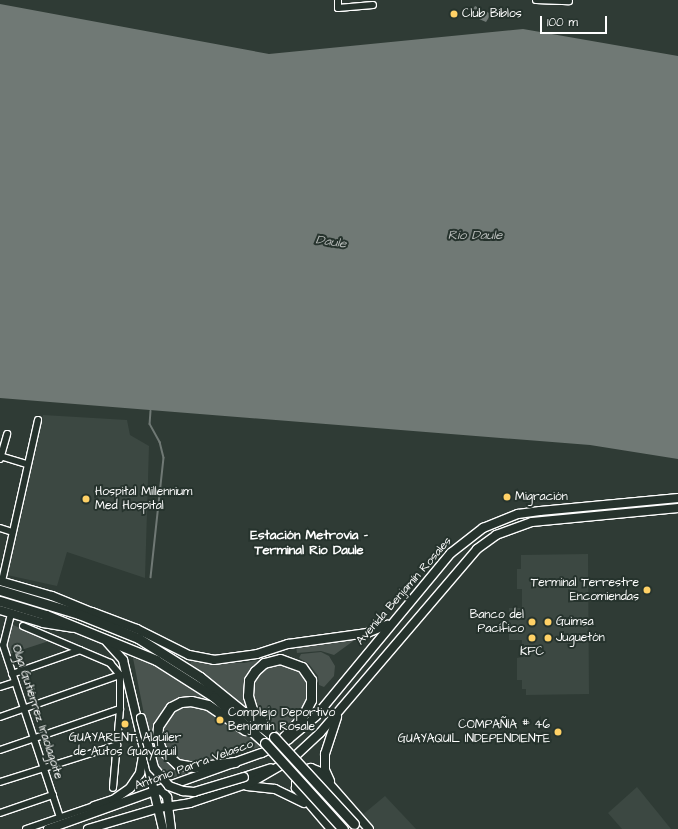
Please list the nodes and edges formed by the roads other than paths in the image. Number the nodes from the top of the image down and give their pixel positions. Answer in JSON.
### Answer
{"nodes":[{"id":1,"x":338,"y":0,"type":"edge"},
{"id":2,"x":536,"y":0,"type":"edge"},
{"id":3,"x":569,"y":1,"type":"edge"},
{"id":4,"x":351,"y":3,"type":"edge"},
{"id":5,"x":373,"y":5,"type":"dead end"},
{"id":6,"x":38,"y":420,"type":"dead end"},
{"id":7,"x":7,"y":434,"type":"dead end"},
{"id":8,"x":0,"y":457,"type":"edge"},
{"id":9,"x":27,"y":464,"type":"junction"},
{"id":10,"x":678,"y":498,"type":"edge"},
{"id":11,"x":678,"y":508,"type":"edge"},
{"id":12,"x":0,"y":528,"type":"edge"},
{"id":13,"x":12,"y":532,"type":"junction"},
{"id":14,"x":3,"y":562,"type":"edge"},
{"id":15,"x":1,"y":584,"type":"edge"},
{"id":16,"x":0,"y":601,"type":"edge"},
{"id":17,"x":0,"y":610,"type":"edge"},
{"id":18,"x":92,"y":612,"type":"junction"},
{"id":19,"x":11,"y":614,"type":"junction"},
{"id":20,"x":393,"y":622,"type":"junction"},
{"id":21,"x":23,"y":626,"type":"dead end"},
{"id":22,"x":88,"y":632,"type":"junction"},
{"id":23,"x":138,"y":638,"type":"junction"},
{"id":24,"x":80,"y":650,"type":"junction"},
{"id":25,"x":3,"y":656,"type":"edge"},
{"id":26,"x":123,"y":660,"type":"junction"},
{"id":27,"x":12,"y":674,"type":"junction"},
{"id":28,"x":120,"y":675,"type":"junction"},
{"id":29,"x":15,"y":682,"type":"junction"},
{"id":30,"x":0,"y":687,"type":"edge"},
{"id":31,"x":217,"y":694,"type":"junction"},
{"id":32,"x":120,"y":709,"type":"junction"},
{"id":33,"x":24,"y":710,"type":"junction"},
{"id":34,"x":339,"y":711,"type":"junction"},
{"id":35,"x":0,"y":717,"type":"edge"},
{"id":36,"x":274,"y":737,"type":"junction"},
{"id":37,"x":33,"y":738,"type":"junction"},
{"id":38,"x":265,"y":743,"type":"junction"},
{"id":39,"x":117,"y":745,"type":"junction"},
{"id":40,"x":275,"y":746,"type":"junction"},
{"id":41,"x":143,"y":749,"type":"junction"},
{"id":42,"x":0,"y":750,"type":"edge"},
{"id":43,"x":235,"y":762,"type":"junction"},
{"id":44,"x":282,"y":765,"type":"junction"},
{"id":45,"x":43,"y":767,"type":"junction"},
{"id":46,"x":0,"y":782,"type":"edge"},
{"id":47,"x":333,"y":787,"type":"junction"},
{"id":48,"x":113,"y":788,"type":"dead end"},
{"id":49,"x":233,"y":789,"type":"junction"},
{"id":50,"x":154,"y":790,"type":"junction"},
{"id":51,"x":53,"y":795,"type":"junction"},
{"id":52,"x":120,"y":805,"type":"junction"},
{"id":53,"x":94,"y":806,"type":"junction"},
{"id":54,"x":169,"y":806,"type":"junction"},
{"id":55,"x":159,"y":808,"type":"junction"},
{"id":56,"x":313,"y":809,"type":"junction"},
{"id":57,"x":0,"y":813,"type":"edge"},
{"id":58,"x":60,"y":817,"type":"junction"},
{"id":59,"x":120,"y":819,"type":"junction"},
{"id":60,"x":356,"y":827,"type":"edge"},
{"id":61,"x":26,"y":829,"type":"edge"},
{"id":62,"x":48,"y":829,"type":"edge"},
{"id":63,"x":88,"y":829,"type":"edge"},
{"id":64,"x":97,"y":829,"type":"edge"},
{"id":65,"x":163,"y":829,"type":"edge"},
{"id":66,"x":171,"y":829,"type":"edge"},
{"id":67,"x":331,"y":829,"type":"edge"},
{"id":68,"x":343,"y":829,"type":"edge"},
{"id":69,"x":368,"y":829,"type":"edge"}],
"edges":[{"from":1,"to":4,"type":"street"},
{"from":2,"to":3,"type":"street"},
{"from":4,"to":5,"type":"street"},
{"from":6,"to":9,"type":"street"},
{"from":7,"to":8,"type":"street"},
{"from":8,"to":9,"type":"street"},
{"from":9,"to":13,"type":"street"},
{"from":10,"to":20,"type":"main road","name":"Avenida Benjamín Rosales"},
{"from":11,"to":34,"type":"main road"},
{"from":12,"to":13,"type":"street"},
{"from":13,"to":14,"type":"street"},
{"from":14,"to":15,"type":"street"},
{"from":15,"to":18,"type":"main road"},
{"from":15,"to":23,"type":"highway"},
{"from":16,"to":22,"type":"highway"},
{"from":17,"to":19,"type":"main road"},
{"from":18,"to":20,"type":"main road"},
{"from":18,"to":23,"type":"main road"},
{"from":19,"to":22,"type":"main road"},
{"from":19,"to":25,"type":"street","name":"Olga Gutiérrez Iraolagoite"},
{"from":20,"to":40,"type":"main road","name":"Avenida Benjamín Rosales"},
{"from":21,"to":24,"type":"street"},
{"from":22,"to":26,"type":"main road"},
{"from":22,"to":31,"type":"highway"},
{"from":23,"to":31,"type":"highway"},
{"from":24,"to":27,"type":"street"},
{"from":24,"to":28,"type":"street"},
{"from":25,"to":27,"type":"street","name":"Olga Gutiérrez Iraolagoite"},
{"from":26,"to":41,"type":"main road"},
{"from":26,"to":44,"type":"main road","bridge":true},
{"from":27,"to":29,"type":"street","name":"Olga Gutiérrez Iraolagoite"},
{"from":28,"to":32,"type":"street"},
{"from":28,"to":33,"type":"street"},
{"from":29,"to":30,"type":"street"},
{"from":29,"to":33,"type":"street","name":"Olga Gutiérrez Iraolagoite"},
{"from":31,"to":36,"type":"highway"},
{"from":31,"to":38,"type":"highway"},
{"from":32,"to":37,"type":"street"},
{"from":32,"to":39,"type":"street"},
{"from":33,"to":35,"type":"street"},
{"from":33,"to":37,"type":"street","name":"Olga Gutiérrez Iraolagoite"},
{"from":34,"to":44,"type":"main road"},
{"from":34,"to":47,"type":"main road"},
{"from":36,"to":40,"type":"highway"},
{"from":36,"to":60,"type":"highway","bridge":true},
{"from":37,"to":42,"type":"street"},
{"from":37,"to":45,"type":"street","name":"Olga Gutiérrez Iraolagoite"},
{"from":38,"to":43,"type":"highway"},
{"from":38,"to":68,"type":"highway","bridge":true},
{"from":39,"to":45,"type":"street"},
{"from":39,"to":48,"type":"street"},
{"from":40,"to":43,"type":"main road","name":"Antonio Parra Velasco"},
{"from":41,"to":50,"type":"main road"},
{"from":41,"to":53,"type":"main road"},
{"from":43,"to":50,"type":"main road","name":"Antonio Parra Velasco"},
{"from":44,"to":49,"type":"main road"},
{"from":45,"to":46,"type":"street"},
{"from":45,"to":51,"type":"street","name":"Olga Gutiérrez Iraolagoite"},
{"from":47,"to":56,"type":"main road"},
{"from":47,"to":69,"type":"main road"},
{"from":49,"to":54,"type":"main road"},
{"from":49,"to":56,"type":"main road"},
{"from":50,"to":52,"type":"main road","name":"Antonio Parra Velasco"},
{"from":50,"to":54,"type":"main road"},
{"from":50,"to":55,"type":"main road"},
{"from":51,"to":57,"type":"street"},
{"from":51,"to":58,"type":"street","name":"Olga Gutiérrez Iraolagoite"},
{"from":52,"to":53,"type":"main road"},
{"from":52,"to":62,"type":"main road","name":"Antonio Parra Velasco"},
{"from":53,"to":58,"type":"street"},
{"from":54,"to":55,"type":"main road"},
{"from":54,"to":66,"type":"main road"},
{"from":55,"to":59,"type":"main road"},
{"from":55,"to":65,"type":"main road"},
{"from":56,"to":67,"type":"main road"},
{"from":58,"to":61,"type":"street"},
{"from":59,"to":63,"type":"main road"},
{"from":59,"to":64,"type":"street"}]}
